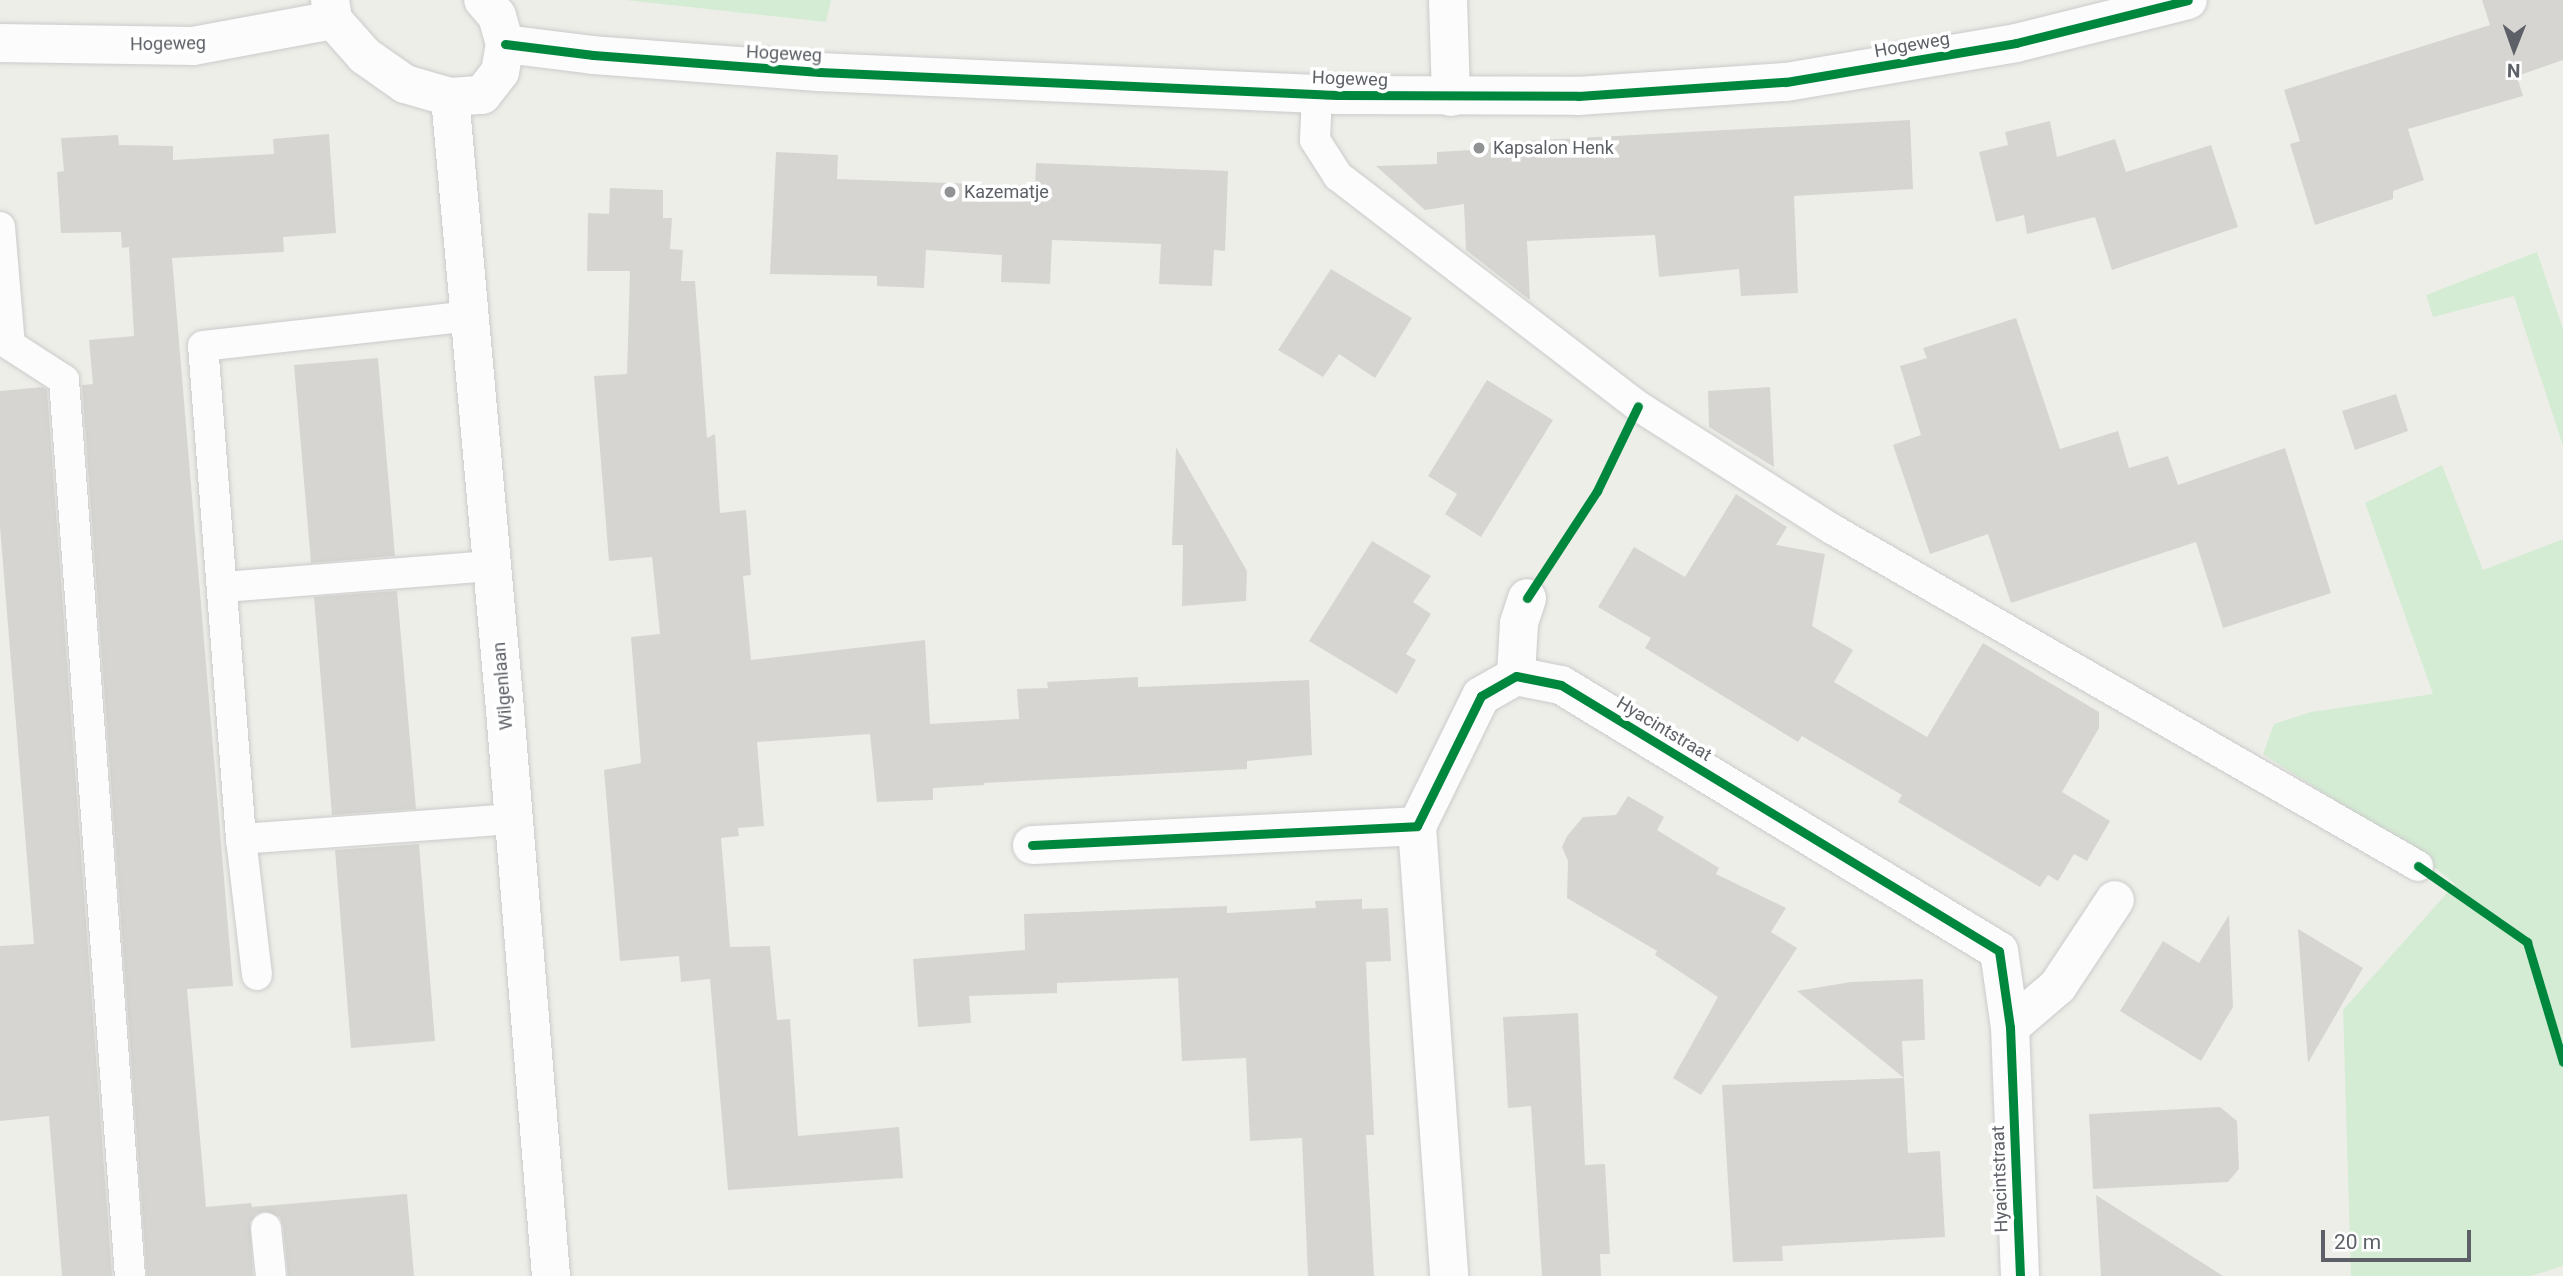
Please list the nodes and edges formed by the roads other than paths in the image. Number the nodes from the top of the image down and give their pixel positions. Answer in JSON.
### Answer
{"nodes":[{"id":1,"x":483,"y":0,"type":"edge"},
{"id":2,"x":1448,"y":0,"type":"edge"},
{"id":3,"x":2188,"y":0,"type":"edge"},
{"id":4,"x":331,"y":10,"type":"edge"},
{"id":5,"x":0,"y":43,"type":"edge"},
{"id":6,"x":505,"y":44,"type":"junction"},
{"id":7,"x":1317,"y":94,"type":"junction"},
{"id":8,"x":450,"y":97,"type":"junction"},
{"id":9,"x":1451,"y":97,"type":"junction"},
{"id":10,"x":0,"y":227,"type":"edge"},
{"id":11,"x":471,"y":316,"type":"junction"},
{"id":12,"x":491,"y":566,"type":"junction"},
{"id":13,"x":223,"y":587,"type":"junction"},
{"id":14,"x":1527,"y":598,"type":"dead end"},
{"id":15,"x":1516,"y":676,"type":"junction"},
{"id":16,"x":514,"y":819,"type":"junction"},
{"id":17,"x":1417,"y":826,"type":"junction"},
{"id":18,"x":241,"y":839,"type":"junction"},
{"id":19,"x":1032,"y":845,"type":"dead end"},
{"id":20,"x":2418,"y":866,"type":"dead end"},
{"id":21,"x":2115,"y":900,"type":"dead end"},
{"id":22,"x":257,"y":975,"type":"dead end"},
{"id":23,"x":2010,"y":1027,"type":"junction"},
{"id":24,"x":266,"y":1228,"type":"dead end"},
{"id":25,"x":130,"y":1276,"type":"edge"},
{"id":26,"x":271,"y":1276,"type":"edge"},
{"id":27,"x":551,"y":1276,"type":"edge"},
{"id":28,"x":1449,"y":1276,"type":"edge"},
{"id":29,"x":2020,"y":1276,"type":"edge"}],
"edges":[{"from":1,"to":6,"type":"street"},
{"from":2,"to":9,"type":"street"},
{"from":3,"to":9,"type":"street","name":"Hogeweg"},
{"from":4,"to":5,"type":"street","name":"Hogeweg"},
{"from":4,"to":8,"type":"street"},
{"from":6,"to":7,"type":"street","name":"Hogeweg"},
{"from":6,"to":8,"type":"street"},
{"from":7,"to":9,"type":"street","name":"Hogeweg"},
{"from":7,"to":20,"type":"lane"},
{"from":8,"to":11,"type":"street","name":"Wilgenlaan"},
{"from":10,"to":25,"type":"lane"},
{"from":11,"to":12,"type":"street","name":"Wilgenlaan"},
{"from":11,"to":13,"type":"lane"},
{"from":12,"to":13,"type":"lane"},
{"from":12,"to":16,"type":"street","name":"Wilgenlaan"},
{"from":13,"to":18,"type":"lane"},
{"from":14,"to":15,"type":"street"},
{"from":15,"to":17,"type":"street"},
{"from":15,"to":23,"type":"street","name":"Hyacintstraat"},
{"from":16,"to":18,"type":"lane"},
{"from":16,"to":27,"type":"street","name":"Wilgenlaan"},
{"from":17,"to":19,"type":"street"},
{"from":17,"to":28,"type":"street"},
{"from":18,"to":22,"type":"lane"},
{"from":21,"to":23,"type":"street"},
{"from":23,"to":29,"type":"street","name":"Hyacintstraat"},
{"from":24,"to":26,"type":"lane"}]}
